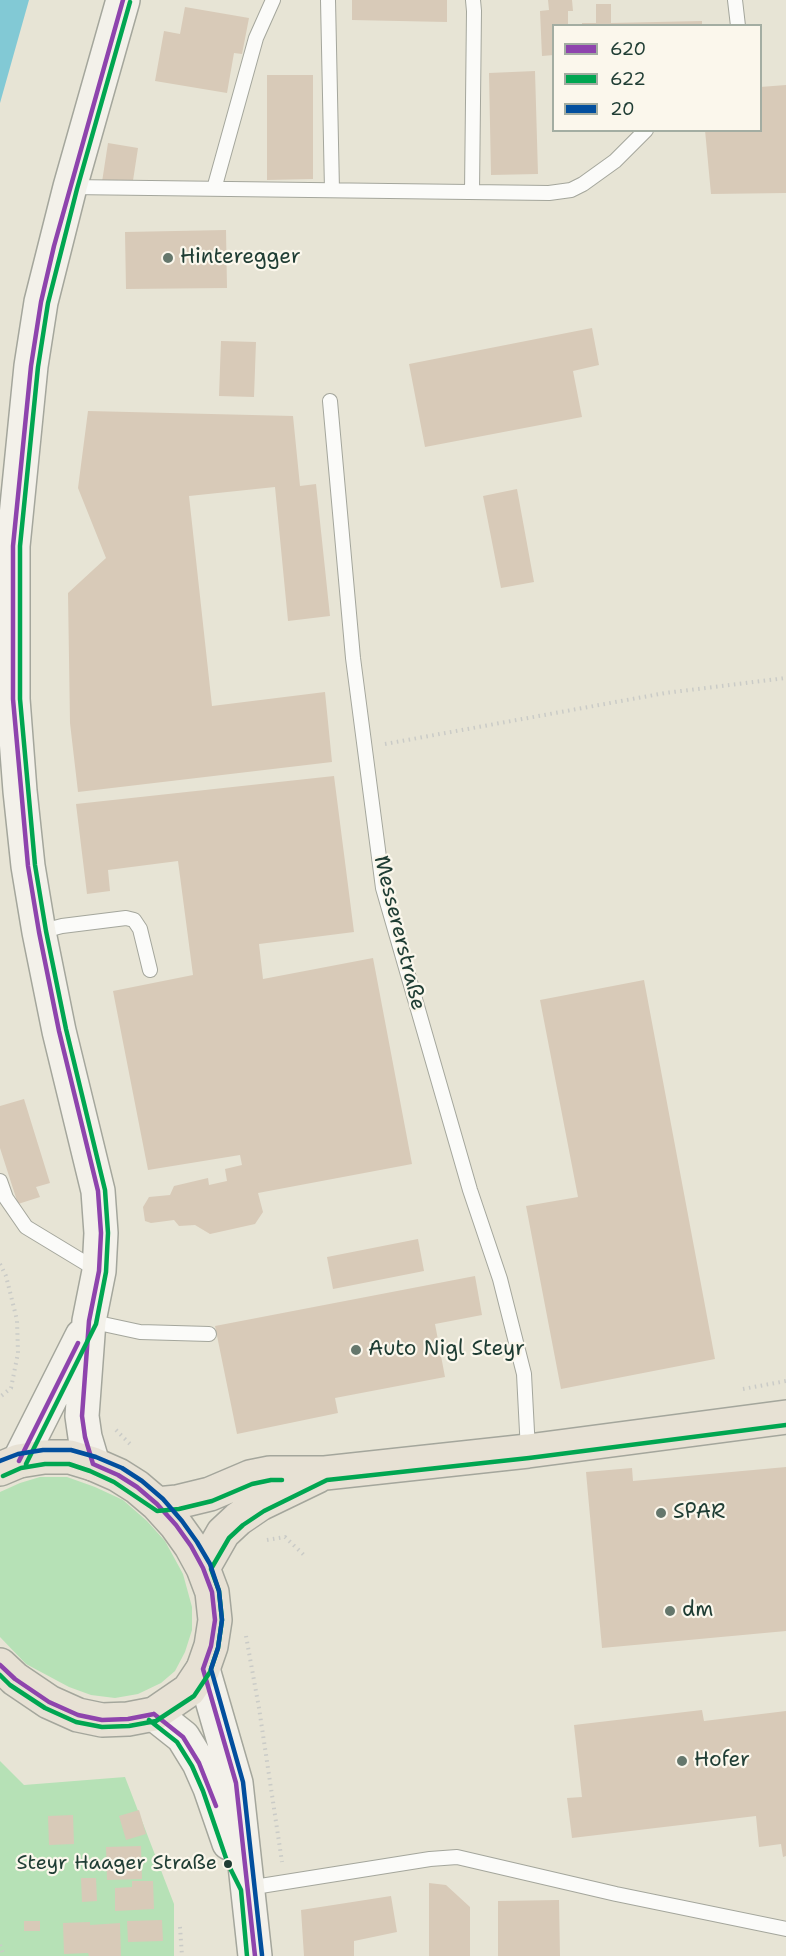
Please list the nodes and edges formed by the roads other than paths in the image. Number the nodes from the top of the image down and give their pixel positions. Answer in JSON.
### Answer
{"nodes":[{"id":1,"x":123,"y":0,"type":"edge"},
{"id":2,"x":273,"y":0,"type":"edge"},
{"id":3,"x":328,"y":0,"type":"edge"},
{"id":4,"x":473,"y":0,"type":"edge"},
{"id":5,"x":735,"y":0,"type":"edge"},
{"id":6,"x":738,"y":24,"type":"edge"},
{"id":7,"x":644,"y":132,"type":"edge"},
{"id":8,"x":70,"y":187,"type":"junction"},
{"id":9,"x":214,"y":189,"type":"junction"},
{"id":10,"x":332,"y":190,"type":"junction"},
{"id":11,"x":472,"y":192,"type":"junction"},
{"id":12,"x":330,"y":401,"type":"dead end"},
{"id":13,"x":7,"y":705,"type":"edge"},
{"id":14,"x":39,"y":932,"type":"junction"},
{"id":15,"x":150,"y":970,"type":"dead end"},
{"id":16,"x":0,"y":1181,"type":"edge"},
{"id":17,"x":99,"y":1271,"type":"junction"},
{"id":18,"x":89,"y":1321,"type":"junction"},
{"id":19,"x":208,"y":1334,"type":"dead end"},
{"id":20,"x":786,"y":1417,"type":"edge"},
{"id":21,"x":528,"y":1451,"type":"junction"},
{"id":22,"x":93,"y":1464,"type":"junction"},
{"id":23,"x":10,"y":1465,"type":"edge"},
{"id":24,"x":325,"y":1473,"type":"junction"},
{"id":25,"x":157,"y":1504,"type":"junction"},
{"id":26,"x":202,"y":1568,"type":"junction"},
{"id":27,"x":0,"y":1665,"type":"edge"},
{"id":28,"x":203,"y":1669,"type":"junction"},
{"id":29,"x":154,"y":1714,"type":"junction"},
{"id":30,"x":248,"y":1888,"type":"junction"},
{"id":31,"x":786,"y":1929,"type":"edge"},
{"id":32,"x":255,"y":1956,"type":"edge"}],
"edges":[{"from":1,"to":8,"type":"street"},
{"from":2,"to":9,"type":"lane"},
{"from":3,"to":10,"type":"lane"},
{"from":4,"to":11,"type":"lane"},
{"from":5,"to":6,"type":"lane"},
{"from":7,"to":11,"type":"lane"},
{"from":8,"to":9,"type":"lane"},
{"from":8,"to":13,"type":"street"},
{"from":9,"to":10,"type":"lane"},
{"from":10,"to":11,"type":"lane"},
{"from":12,"to":21,"type":"lane","name":"Messererstraße"},
{"from":13,"to":14,"type":"street"},
{"from":14,"to":15,"type":"lane"},
{"from":14,"to":17,"type":"street"},
{"from":16,"to":17,"type":"lane"},
{"from":17,"to":18,"type":"street"},
{"from":18,"to":19,"type":"lane"},
{"from":18,"to":22,"type":"street"},
{"from":18,"to":23,"type":"street"},
{"from":20,"to":21,"type":"main road"},
{"from":21,"to":24,"type":"main road"},
{"from":22,"to":23,"type":"main road"},
{"from":22,"to":25,"type":"main road"},
{"from":24,"to":25,"type":"main road"},
{"from":24,"to":26,"type":"main road"},
{"from":25,"to":26,"type":"main road"},
{"from":26,"to":28,"type":"main road"},
{"from":27,"to":29,"type":"main road"},
{"from":28,"to":29,"type":"main road"},
{"from":28,"to":30,"type":"street"},
{"from":29,"to":30,"type":"street"},
{"from":30,"to":31,"type":"lane"},
{"from":30,"to":32,"type":"street"}]}
